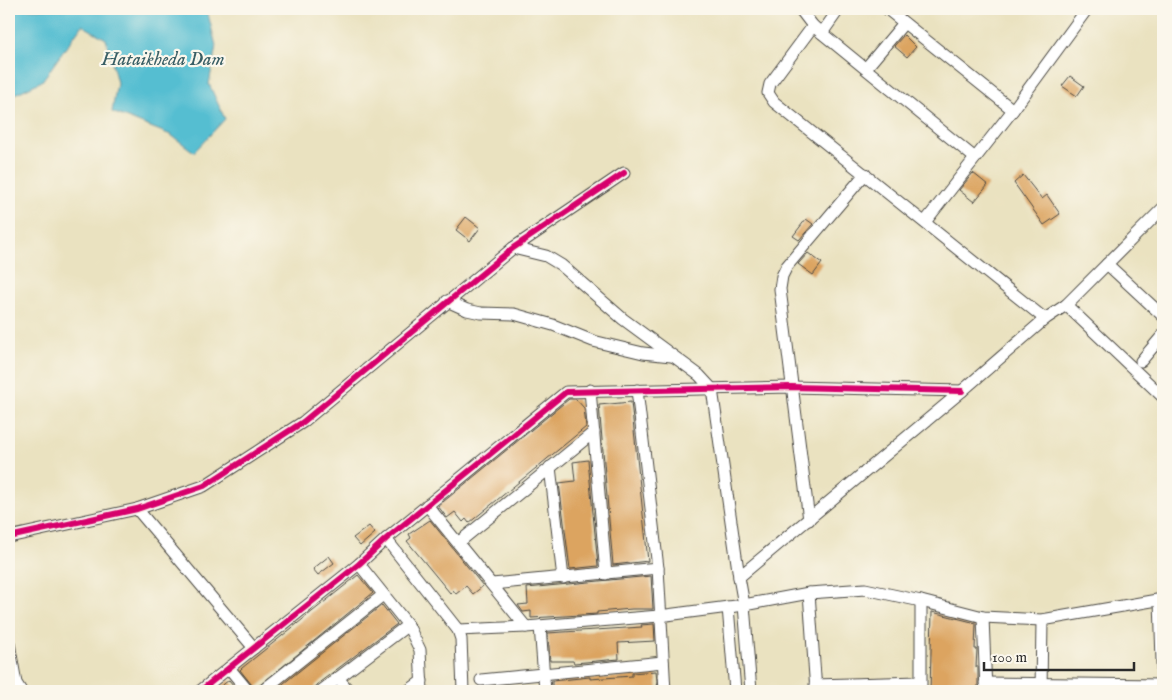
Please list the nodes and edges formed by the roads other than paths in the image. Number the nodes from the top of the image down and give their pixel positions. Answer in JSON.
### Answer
{"nodes":[{"id":1,"x":800,"y":9,"type":"edge"},
{"id":2,"x":839,"y":9,"type":"edge"},
{"id":3,"x":887,"y":9,"type":"edge"},
{"id":4,"x":1087,"y":9,"type":"edge"},
{"id":5,"x":904,"y":23,"type":"junction"},
{"id":6,"x":818,"y":30,"type":"junction"},
{"id":7,"x":866,"y":68,"type":"junction"},
{"id":8,"x":1013,"y":110,"type":"junction"},
{"id":9,"x":975,"y":158,"type":"junction"},
{"id":10,"x":624,"y":173,"type":"dead end"},
{"id":11,"x":865,"y":174,"type":"junction"},
{"id":12,"x":1163,"y":208,"type":"edge"},
{"id":13,"x":925,"y":222,"type":"junction"},
{"id":14,"x":513,"y":248,"type":"junction"},
{"id":15,"x":1107,"y":264,"type":"junction"},
{"id":16,"x":447,"y":301,"type":"junction"},
{"id":17,"x":1066,"y":305,"type":"junction"},
{"id":18,"x":1163,"y":316,"type":"edge"},
{"id":19,"x":1045,"y":319,"type":"junction"},
{"id":20,"x":1163,"y":335,"type":"edge"},
{"id":21,"x":671,"y":356,"type":"junction"},
{"id":22,"x":1141,"y":361,"type":"dead end"},
{"id":23,"x":791,"y":387,"type":"junction"},
{"id":24,"x":590,"y":390,"type":"junction"},
{"id":25,"x":637,"y":390,"type":"junction"},
{"id":26,"x":712,"y":390,"type":"junction"},
{"id":27,"x":962,"y":391,"type":"junction"},
{"id":28,"x":1163,"y":397,"type":"edge"},
{"id":29,"x":594,"y":432,"type":"junction"},
{"id":30,"x":550,"y":467,"type":"junction"},
{"id":31,"x":427,"y":505,"type":"junction"},
{"id":32,"x":137,"y":509,"type":"junction"},
{"id":33,"x":809,"y":520,"type":"junction"},
{"id":34,"x":9,"y":537,"type":"edge"},
{"id":35,"x":386,"y":539,"type":"junction"},
{"id":36,"x":458,"y":543,"type":"junction"},
{"id":37,"x":359,"y":564,"type":"junction"},
{"id":38,"x":658,"y":568,"type":"junction"},
{"id":39,"x":606,"y":574,"type":"junction"},
{"id":40,"x":739,"y":577,"type":"junction"},
{"id":41,"x":563,"y":578,"type":"junction"},
{"id":42,"x":492,"y":584,"type":"junction"},
{"id":43,"x":809,"y":593,"type":"junction"},
{"id":44,"x":382,"y":595,"type":"junction"},
{"id":45,"x":1162,"y":600,"type":"edge"},
{"id":46,"x":921,"y":601,"type":"junction"},
{"id":47,"x":744,"y":605,"type":"junction"},
{"id":48,"x":728,"y":607,"type":"junction"},
{"id":49,"x":660,"y":616,"type":"junction"},
{"id":50,"x":983,"y":617,"type":"junction"},
{"id":51,"x":1042,"y":620,"type":"junction"},
{"id":52,"x":408,"y":626,"type":"junction"},
{"id":53,"x":540,"y":626,"type":"junction"},
{"id":54,"x":526,"y":627,"type":"junction"},
{"id":55,"x":458,"y":630,"type":"junction"},
{"id":56,"x":9,"y":643,"type":"edge"},
{"id":57,"x":254,"y":648,"type":"junction"},
{"id":58,"x":663,"y":662,"type":"junction"},
{"id":59,"x":229,"y":668,"type":"junction"},
{"id":60,"x":544,"y":674,"type":"junction"},
{"id":61,"x":338,"y":678,"type":"junction"},
{"id":62,"x":481,"y":680,"type":"dead end"},
{"id":63,"x":1163,"y":685,"type":"edge"},
{"id":64,"x":422,"y":686,"type":"edge"},
{"id":65,"x":920,"y":687,"type":"edge"},
{"id":66,"x":986,"y":687,"type":"edge"},
{"id":67,"x":1041,"y":687,"type":"edge"},
{"id":68,"x":815,"y":688,"type":"edge"},
{"id":69,"x":21,"y":691,"type":"edge"},
{"id":70,"x":200,"y":691,"type":"edge"},
{"id":71,"x":248,"y":691,"type":"edge"},
{"id":72,"x":262,"y":691,"type":"edge"},
{"id":73,"x":321,"y":691,"type":"edge"},
{"id":74,"x":349,"y":691,"type":"edge"},
{"id":75,"x":408,"y":691,"type":"edge"},
{"id":76,"x":463,"y":691,"type":"edge"},
{"id":77,"x":545,"y":691,"type":"edge"},
{"id":78,"x":665,"y":691,"type":"edge"},
{"id":79,"x":735,"y":691,"type":"edge"},
{"id":80,"x":751,"y":691,"type":"edge"},
{"id":81,"x":1163,"y":691,"type":"edge"}],
"edges":[{"from":1,"to":6,"type":"street"},
{"from":2,"to":6,"type":"street"},
{"from":3,"to":5,"type":"street"},
{"from":4,"to":8,"type":"street"},
{"from":5,"to":7,"type":"street"},
{"from":5,"to":8,"type":"street"},
{"from":6,"to":7,"type":"street"},
{"from":6,"to":11,"type":"street"},
{"from":7,"to":9,"type":"street"},
{"from":8,"to":9,"type":"street"},
{"from":9,"to":13,"type":"street"},
{"from":10,"to":14,"type":"street"},
{"from":11,"to":13,"type":"street"},
{"from":11,"to":23,"type":"street"},
{"from":12,"to":15,"type":"street"},
{"from":13,"to":19,"type":"street"},
{"from":14,"to":16,"type":"street"},
{"from":14,"to":21,"type":"street"},
{"from":15,"to":17,"type":"street"},
{"from":15,"to":18,"type":"street"},
{"from":16,"to":21,"type":"street"},
{"from":16,"to":32,"type":"street"},
{"from":17,"to":19,"type":"street"},
{"from":17,"to":28,"type":"street"},
{"from":19,"to":27,"type":"street"},
{"from":20,"to":22,"type":"street"},
{"from":21,"to":26,"type":"street"},
{"from":23,"to":26,"type":"street"},
{"from":23,"to":27,"type":"street"},
{"from":23,"to":33,"type":"street"},
{"from":24,"to":25,"type":"street"},
{"from":24,"to":29,"type":"street"},
{"from":24,"to":31,"type":"street"},
{"from":25,"to":26,"type":"street"},
{"from":25,"to":38,"type":"street"},
{"from":26,"to":40,"type":"street"},
{"from":27,"to":33,"type":"street"},
{"from":29,"to":30,"type":"street"},
{"from":29,"to":39,"type":"street"},
{"from":30,"to":36,"type":"street"},
{"from":30,"to":41,"type":"street"},
{"from":31,"to":35,"type":"street"},
{"from":31,"to":36,"type":"street"},
{"from":32,"to":34,"type":"street"},
{"from":32,"to":57,"type":"street"},
{"from":33,"to":40,"type":"street"},
{"from":35,"to":37,"type":"street"},
{"from":35,"to":55,"type":"street"},
{"from":36,"to":42,"type":"street"},
{"from":37,"to":44,"type":"street"},
{"from":37,"to":57,"type":"street"},
{"from":38,"to":39,"type":"street"},
{"from":38,"to":49,"type":"street"},
{"from":39,"to":41,"type":"street"},
{"from":40,"to":47,"type":"street"},
{"from":41,"to":42,"type":"street"},
{"from":42,"to":54,"type":"street"},
{"from":43,"to":46,"type":"street"},
{"from":43,"to":47,"type":"street"},
{"from":43,"to":68,"type":"street"},
{"from":44,"to":52,"type":"street"},
{"from":44,"to":72,"type":"street"},
{"from":45,"to":51,"type":"street"},
{"from":45,"to":63,"type":"street"},
{"from":46,"to":50,"type":"street"},
{"from":46,"to":65,"type":"street"},
{"from":47,"to":48,"type":"street"},
{"from":47,"to":80,"type":"street"},
{"from":48,"to":49,"type":"street"},
{"from":48,"to":79,"type":"street"},
{"from":49,"to":53,"type":"street"},
{"from":49,"to":58,"type":"street"},
{"from":50,"to":51,"type":"street"},
{"from":50,"to":66,"type":"street"},
{"from":51,"to":67,"type":"street"},
{"from":52,"to":61,"type":"street"},
{"from":52,"to":64,"type":"street"},
{"from":53,"to":54,"type":"street"},
{"from":53,"to":60,"type":"street"},
{"from":54,"to":55,"type":"street"},
{"from":55,"to":76,"type":"street"},
{"from":56,"to":69,"type":"street"},
{"from":57,"to":59,"type":"street"},
{"from":58,"to":60,"type":"street"},
{"from":58,"to":78,"type":"street"},
{"from":59,"to":70,"type":"street"},
{"from":59,"to":71,"type":"street"},
{"from":60,"to":62,"type":"street"},
{"from":60,"to":77,"type":"street"},
{"from":61,"to":73,"type":"street"},
{"from":61,"to":74,"type":"street"},
{"from":63,"to":67,"type":"street"},
{"from":63,"to":81,"type":"street"},
{"from":64,"to":75,"type":"street"},
{"from":65,"to":68,"type":"street"},
{"from":66,"to":67,"type":"street"}]}
